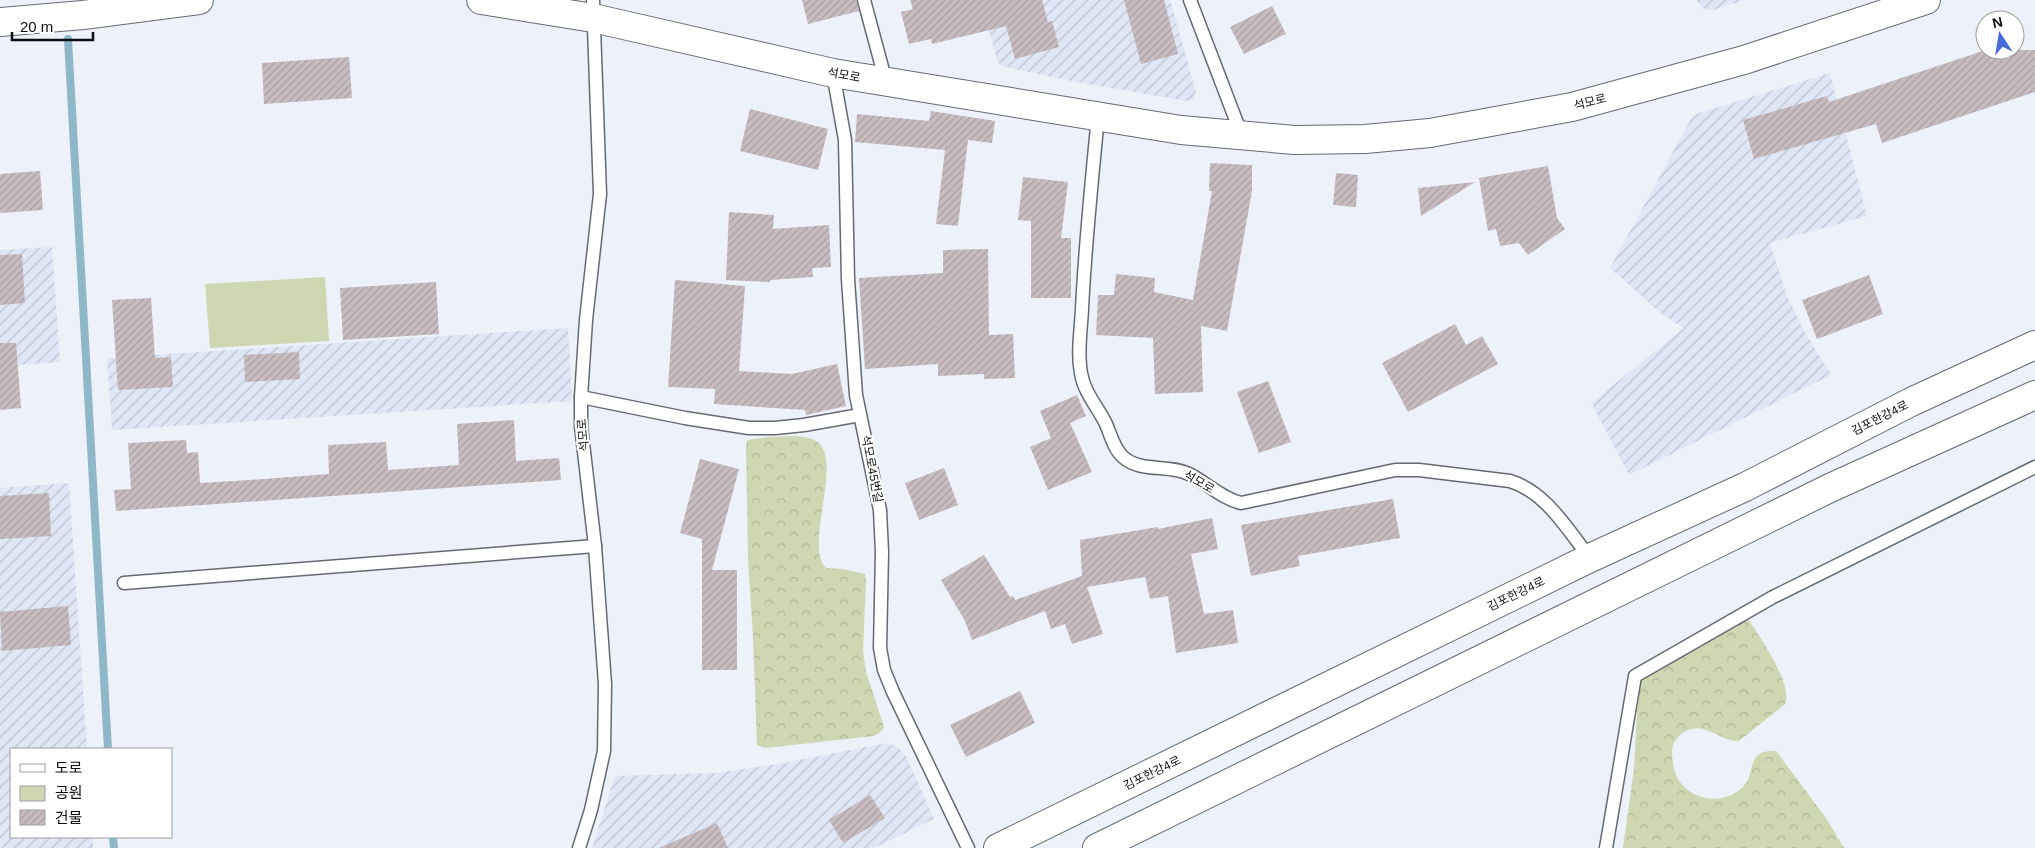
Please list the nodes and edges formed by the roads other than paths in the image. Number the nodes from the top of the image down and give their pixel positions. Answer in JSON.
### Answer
{"nodes":[{"id":1,"x":199,"y":0,"type":"edge"},
{"id":2,"x":481,"y":0,"type":"edge"},
{"id":3,"x":864,"y":0,"type":"edge"},
{"id":4,"x":1190,"y":0,"type":"edge"},
{"id":5,"x":1926,"y":0,"type":"edge"},
{"id":6,"x":593,"y":9,"type":"edge"},
{"id":7,"x":0,"y":22,"type":"edge"},
{"id":8,"x":833,"y":73,"type":"junction"},
{"id":9,"x":886,"y":82,"type":"junction"},
{"id":10,"x":1098,"y":116,"type":"junction"},
{"id":11,"x":1242,"y":136,"type":"junction"},
{"id":12,"x":2035,"y":345,"type":"edge"},
{"id":13,"x":2035,"y":395,"type":"edge"},
{"id":14,"x":581,"y":397,"type":"junction"},
{"id":15,"x":860,"y":414,"type":"junction"},
{"id":16,"x":2035,"y":467,"type":"edge"},
{"id":17,"x":595,"y":546,"type":"junction"},
{"id":18,"x":1590,"y":558,"type":"junction"},
{"id":19,"x":124,"y":582,"type":"dead end"},
{"id":20,"x":579,"y":848,"type":"edge"},
{"id":21,"x":968,"y":848,"type":"edge"},
{"id":22,"x":998,"y":848,"type":"edge"},
{"id":23,"x":1097,"y":848,"type":"edge"},
{"id":24,"x":1606,"y":848,"type":"edge"}],
"edges":[{"from":1,"to":7,"type":"street"},
{"from":2,"to":6,"type":"street","name":"석모로"},
{"from":3,"to":9,"type":"lane"},
{"from":4,"to":11,"type":"lane"},
{"from":5,"to":11,"type":"street","name":"석모로"},
{"from":6,"to":8,"type":"street","name":"석모로"},
{"from":6,"to":14,"type":"lane","name":"석모로"},
{"from":8,"to":9,"type":"street","name":"석모로"},
{"from":8,"to":15,"type":"lane","name":"석모로45번길"},
{"from":9,"to":10,"type":"street","name":"석모로"},
{"from":10,"to":11,"type":"street","name":"석모로"},
{"from":10,"to":18,"type":"lane","name":"석모로"},
{"from":12,"to":18,"type":"street","name":"김포한강4로"},
{"from":13,"to":23,"type":"street"},
{"from":14,"to":15,"type":"lane"},
{"from":14,"to":17,"type":"lane","name":"석모로"},
{"from":15,"to":21,"type":"lane","name":"석모로45번길"},
{"from":16,"to":24,"type":"lane"},
{"from":17,"to":19,"type":"lane"},
{"from":17,"to":20,"type":"lane","name":"석모로"},
{"from":18,"to":22,"type":"street","name":"김포한강4로"}]}
